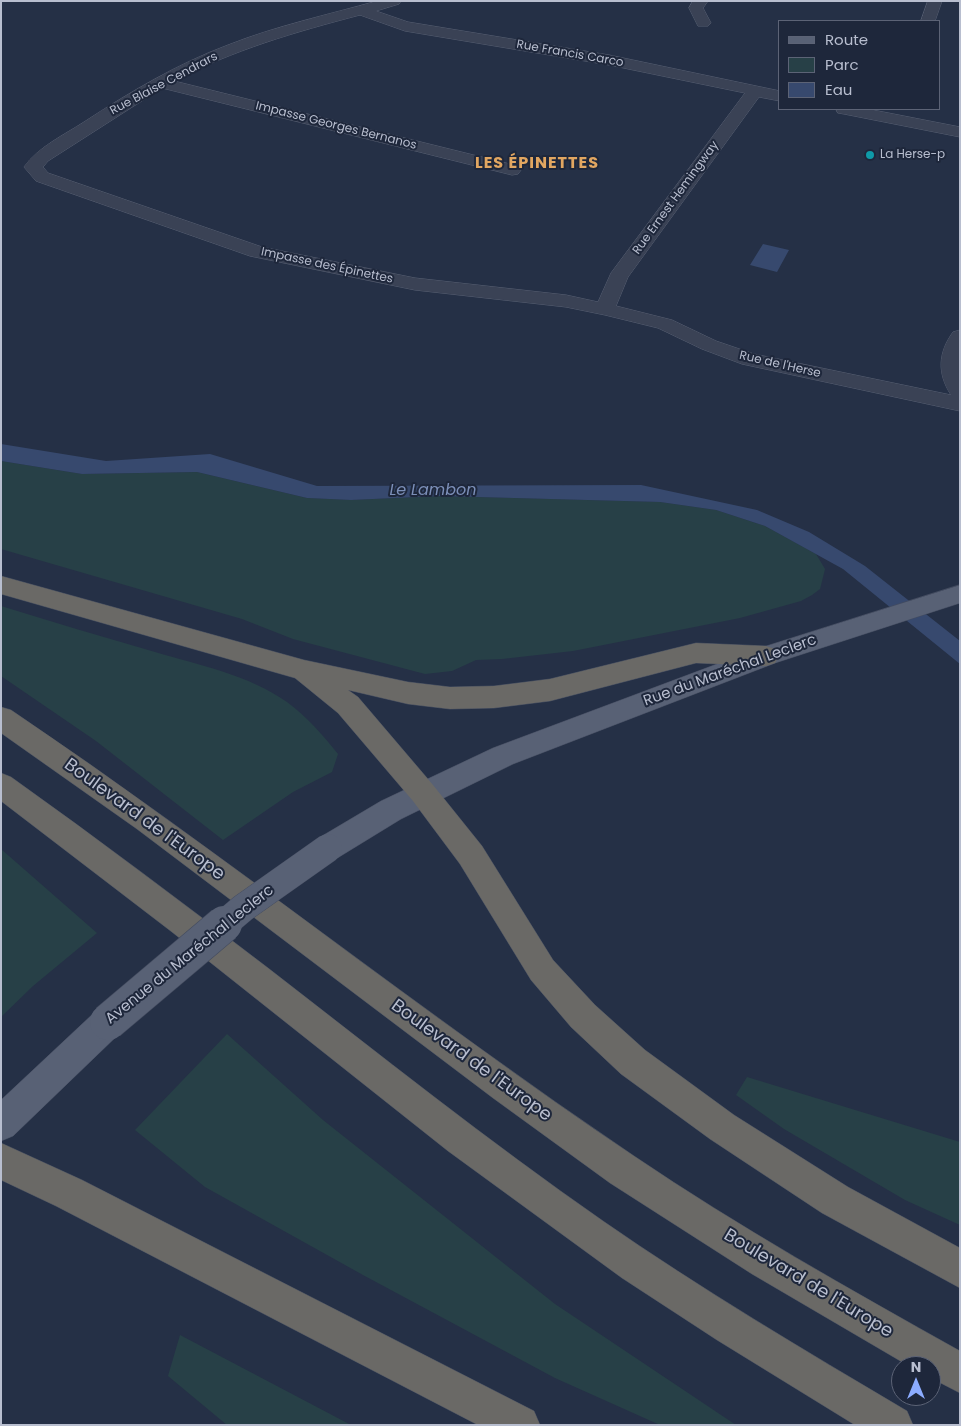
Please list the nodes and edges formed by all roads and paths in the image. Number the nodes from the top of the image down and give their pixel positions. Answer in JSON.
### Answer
{"nodes":[{"id":1,"x":394,"y":1,"type":"edge"},
{"id":2,"x":701,"y":1,"type":"edge"},
{"id":3,"x":935,"y":1,"type":"edge"},
{"id":4,"x":362,"y":11,"type":"junction"},
{"id":5,"x":928,"y":20,"type":"edge"},
{"id":6,"x":703,"y":23,"type":"dead end"},
{"id":7,"x":161,"y":83,"type":"junction"},
{"id":8,"x":755,"y":91,"type":"junction"},
{"id":9,"x":778,"y":96,"type":"edge"},
{"id":10,"x":849,"y":110,"type":"edge"},
{"id":11,"x":960,"y":132,"type":"edge"},
{"id":12,"x":33,"y":167,"type":"joint"},
{"id":13,"x":512,"y":170,"type":"dead end"},
{"id":14,"x":605,"y":309,"type":"junction"},
{"id":15,"x":960,"y":336,"type":"edge"},
{"id":16,"x":960,"y":392,"type":"edge"},
{"id":17,"x":960,"y":404,"type":"edge"},
{"id":18,"x":1,"y":585,"type":"edge"},
{"id":19,"x":956,"y":596,"type":"edge"},
{"id":20,"x":766,"y":656,"type":"junction"},
{"id":21,"x":304,"y":670,"type":"junction"},
{"id":22,"x":1,"y":718,"type":"edge"},
{"id":23,"x":503,"y":756,"type":"joint"},
{"id":24,"x":1,"y":785,"type":"edge"},
{"id":25,"x":423,"y":793,"type":"junction"},
{"id":26,"x":1,"y":1124,"type":"edge"},
{"id":27,"x":1,"y":1161,"type":"edge"},
{"id":28,"x":960,"y":1269,"type":"edge"},
{"id":29,"x":960,"y":1373,"type":"edge"},
{"id":30,"x":520,"y":1425,"type":"edge"},
{"id":31,"x":893,"y":1425,"type":"edge"}],
"edges":[{"from":1,"to":4,"type":"street","name":"Rue Blaise Cendrars"},
{"from":2,"to":6,"type":"street"},
{"from":3,"to":5,"type":"street"},
{"from":4,"to":7,"type":"street","name":"Rue Blaise Cendrars"},
{"from":4,"to":8,"type":"street","name":"Rue Francis Carco"},
{"from":7,"to":12,"type":"street","name":"Rue Blaise Cendrars"},
{"from":7,"to":13,"type":"street","name":"Impasse Georges Bernanos"},
{"from":8,"to":9,"type":"street","name":"Rue Francis Carco"},
{"from":8,"to":14,"type":"street","name":"Rue Ernest Hemingway"},
{"from":10,"to":11,"type":"street"},
{"from":12,"to":14,"type":"street","name":"Impasse des Épinettes"},
{"from":14,"to":17,"type":"street","name":"Rue de l'Herse"},
{"from":15,"to":16,"type":"street"},
{"from":18,"to":21,"type":"highway"},
{"from":19,"to":20,"type":"main road","name":"Rue du Maréchal Leclerc"},
{"from":20,"to":21,"type":"highway"},
{"from":20,"to":23,"type":"main road","name":"Rue du Maréchal Leclerc"},
{"from":21,"to":25,"type":"highway"},
{"from":22,"to":29,"type":"highway","name":"Boulevard de l'Europe"},
{"from":23,"to":25,"type":"main road","name":"Avenue du Maréchal Leclerc"},
{"from":24,"to":31,"type":"highway"},
{"from":25,"to":26,"type":"main road","name":"Avenue du Maréchal Leclerc","bridge":true},
{"from":25,"to":28,"type":"highway"},
{"from":27,"to":30,"type":"highway"}]}
